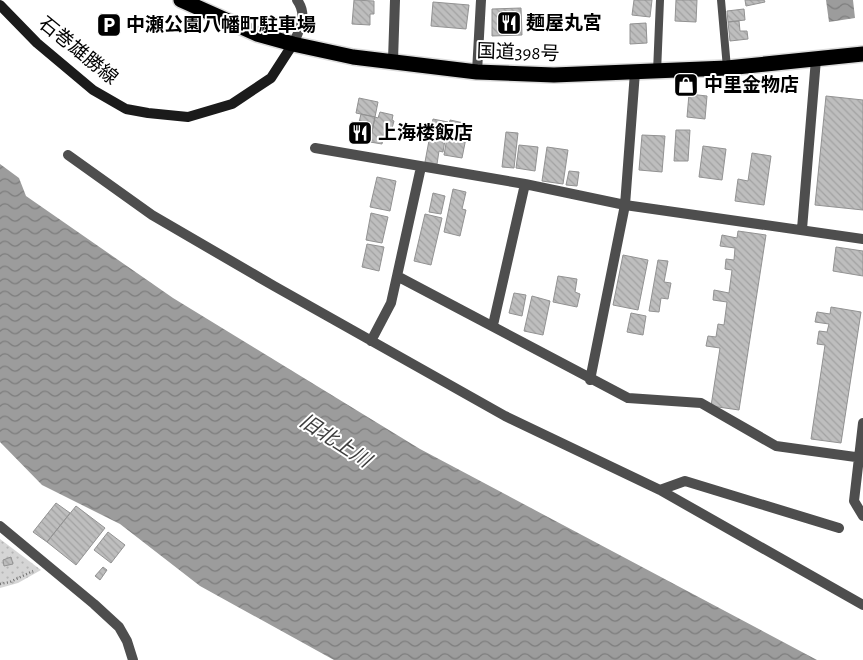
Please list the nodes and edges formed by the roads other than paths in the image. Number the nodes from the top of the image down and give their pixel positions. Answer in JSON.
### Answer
{"nodes":[{"id":1,"x":181,"y":0,"type":"edge"},
{"id":2,"x":297,"y":0,"type":"edge"},
{"id":3,"x":395,"y":0,"type":"edge"},
{"id":4,"x":481,"y":0,"type":"edge"},
{"id":5,"x":660,"y":0,"type":"edge"},
{"id":6,"x":721,"y":0,"type":"edge"},
{"id":7,"x":0,"y":5,"type":"edge"},
{"id":8,"x":293,"y":44,"type":"junction"},
{"id":9,"x":863,"y":54,"type":"edge"},
{"id":10,"x":393,"y":60,"type":"junction"},
{"id":11,"x":816,"y":60,"type":"junction"},
{"id":12,"x":727,"y":68,"type":"junction"},
{"id":13,"x":477,"y":72,"type":"junction"},
{"id":14,"x":635,"y":72,"type":"junction"},
{"id":15,"x":657,"y":72,"type":"junction"},
{"id":16,"x":315,"y":148,"type":"dead end"},
{"id":17,"x":68,"y":155,"type":"dead end"},
{"id":18,"x":421,"y":167,"type":"junction"},
{"id":19,"x":525,"y":184,"type":"junction"},
{"id":20,"x":625,"y":205,"type":"junction"},
{"id":21,"x":802,"y":229,"type":"junction"},
{"id":22,"x":863,"y":238,"type":"edge"},
{"id":23,"x":397,"y":276,"type":"junction"},
{"id":24,"x":493,"y":325,"type":"junction"},
{"id":25,"x":371,"y":341,"type":"junction"},
{"id":26,"x":590,"y":380,"type":"junction"},
{"id":27,"x":863,"y":423,"type":"edge"},
{"id":28,"x":861,"y":458,"type":"edge"},
{"id":29,"x":660,"y":490,"type":"junction"},
{"id":30,"x":863,"y":516,"type":"edge"},
{"id":31,"x":0,"y":526,"type":"edge"},
{"id":32,"x":839,"y":528,"type":"dead end"},
{"id":33,"x":863,"y":605,"type":"edge"},
{"id":34,"x":132,"y":660,"type":"edge"}],
"edges":[{"from":1,"to":8,"type":"highway","name":"国道398号"},
{"from":2,"to":8,"type":"street"},
{"from":3,"to":10,"type":"street"},
{"from":4,"to":13,"type":"street"},
{"from":5,"to":15,"type":"lane"},
{"from":6,"to":12,"type":"lane"},
{"from":7,"to":8,"type":"main road","name":"石巻雄勝線"},
{"from":8,"to":10,"type":"highway","name":"国道398号"},
{"from":9,"to":11,"type":"highway","name":"国道398号"},
{"from":10,"to":13,"type":"highway","name":"国道398号"},
{"from":11,"to":12,"type":"highway","name":"国道398号"},
{"from":11,"to":21,"type":"street"},
{"from":12,"to":15,"type":"highway","name":"国道398号"},
{"from":13,"to":14,"type":"highway","name":"国道398号"},
{"from":14,"to":15,"type":"highway","name":"国道398号"},
{"from":14,"to":20,"type":"street"},
{"from":16,"to":18,"type":"street"},
{"from":17,"to":25,"type":"street"},
{"from":18,"to":19,"type":"street"},
{"from":18,"to":23,"type":"street"},
{"from":19,"to":20,"type":"street"},
{"from":19,"to":24,"type":"street"},
{"from":20,"to":21,"type":"street"},
{"from":20,"to":26,"type":"street"},
{"from":21,"to":22,"type":"street"},
{"from":23,"to":24,"type":"street"},
{"from":23,"to":25,"type":"street"},
{"from":24,"to":26,"type":"street"},
{"from":25,"to":29,"type":"street"},
{"from":26,"to":28,"type":"street"},
{"from":27,"to":28,"type":"street"},
{"from":28,"to":30,"type":"street"},
{"from":29,"to":32,"type":"street"},
{"from":29,"to":33,"type":"street"},
{"from":31,"to":34,"type":"street"}]}
